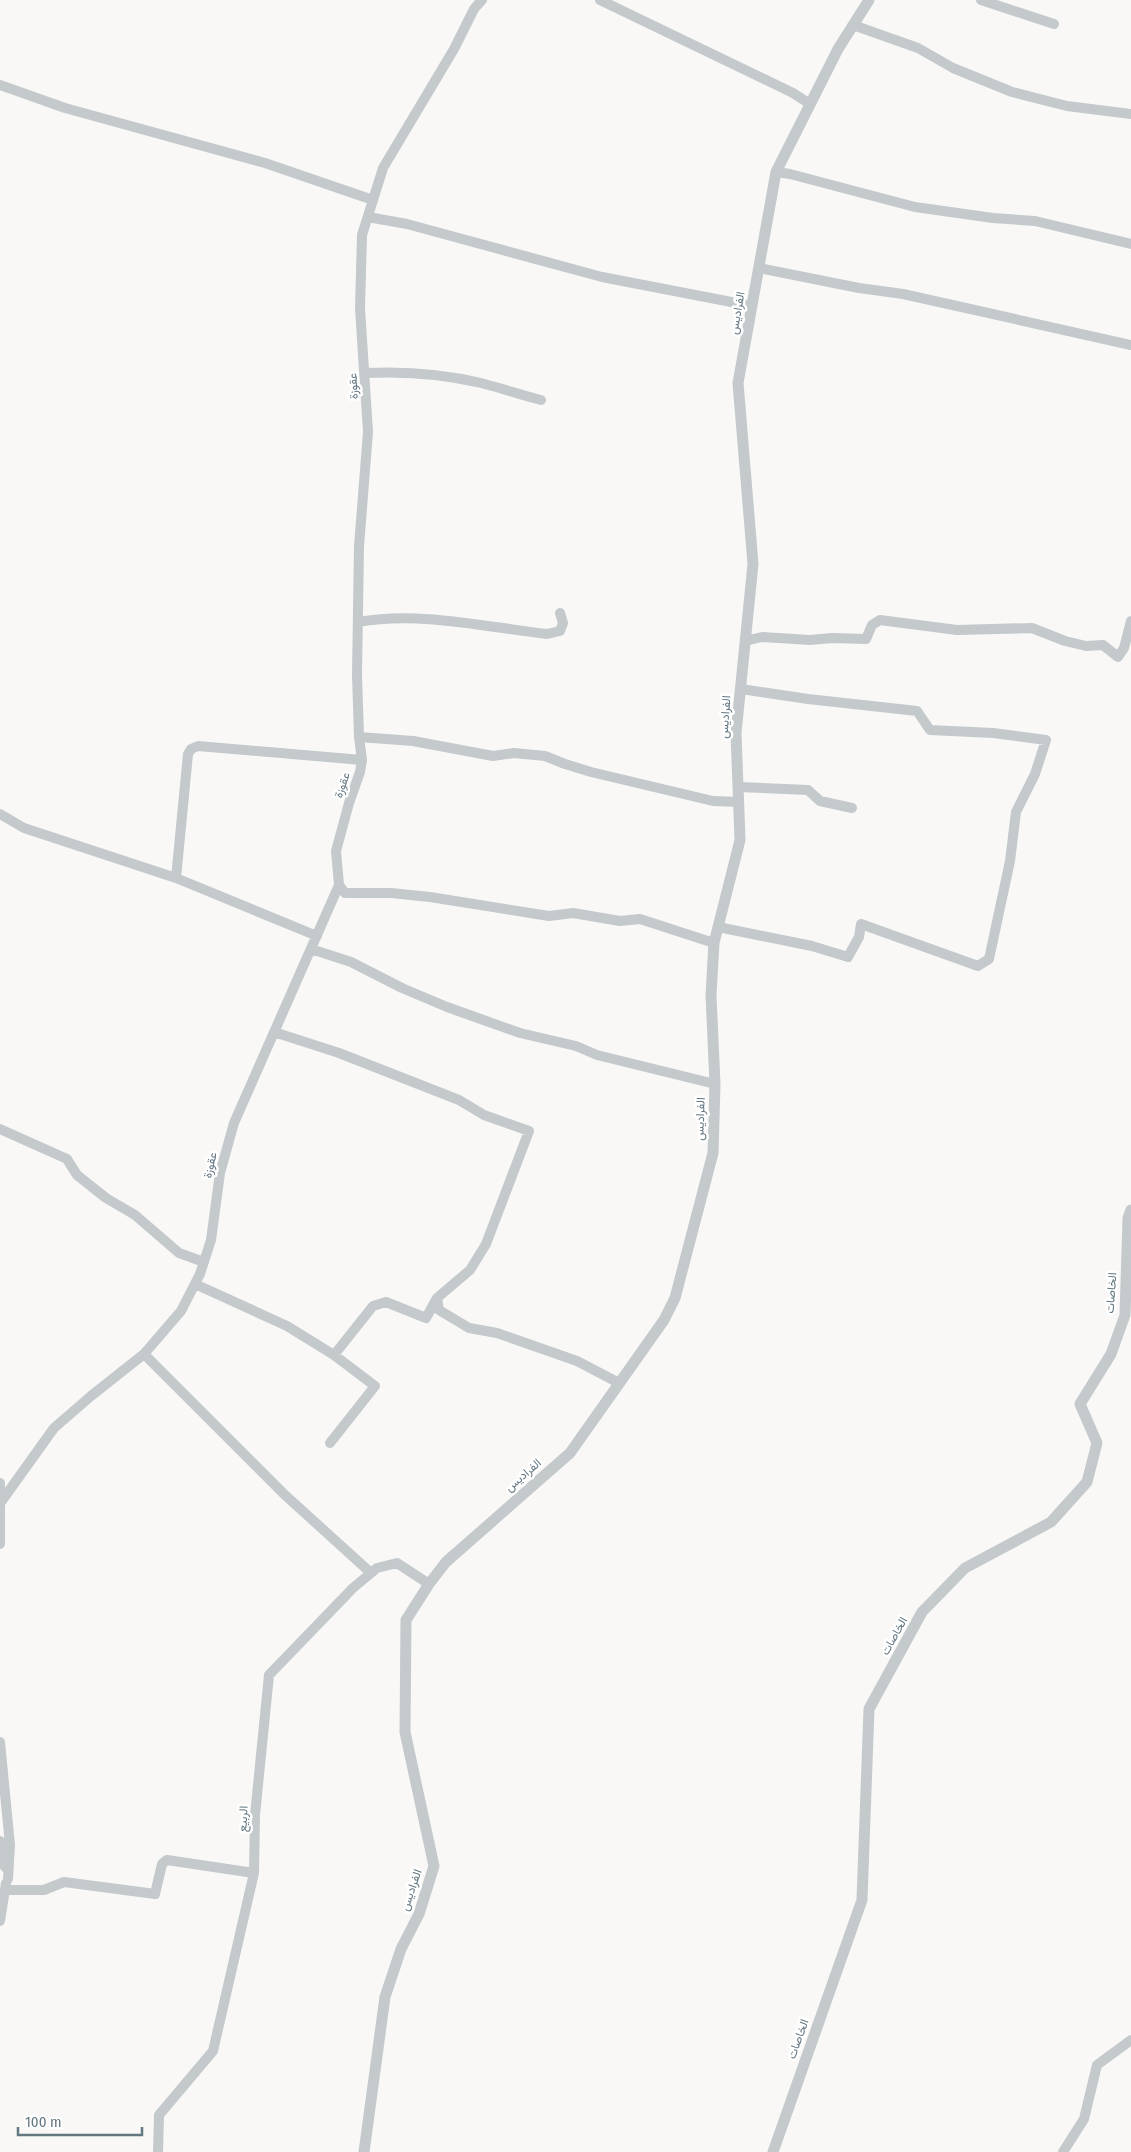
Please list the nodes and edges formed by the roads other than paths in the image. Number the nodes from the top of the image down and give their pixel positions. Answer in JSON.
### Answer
{"nodes":[{"id":1,"x":482,"y":0,"type":"edge"},
{"id":2,"x":600,"y":0,"type":"edge"},
{"id":3,"x":869,"y":0,"type":"edge"},
{"id":4,"x":980,"y":0,"type":"edge"},
{"id":5,"x":1054,"y":24,"type":"dead end"},
{"id":6,"x":853,"y":25,"type":"junction"},
{"id":7,"x":0,"y":85,"type":"edge"},
{"id":8,"x":810,"y":104,"type":"junction"},
{"id":9,"x":1131,"y":114,"type":"edge"},
{"id":10,"x":776,"y":172,"type":"junction"},
{"id":11,"x":373,"y":200,"type":"junction"},
{"id":12,"x":368,"y":217,"type":"junction"},
{"id":13,"x":1131,"y":244,"type":"edge"},
{"id":14,"x":759,"y":268,"type":"junction"},
{"id":15,"x":752,"y":306,"type":"junction"},
{"id":16,"x":1131,"y":345,"type":"edge"},
{"id":17,"x":365,"y":373,"type":"junction"},
{"id":18,"x":541,"y":400,"type":"dead end"},
{"id":19,"x":560,"y":613,"type":"dead end"},
{"id":20,"x":1131,"y":621,"type":"edge"},
{"id":21,"x":358,"y":622,"type":"junction"},
{"id":22,"x":745,"y":641,"type":"junction"},
{"id":23,"x":741,"y":690,"type":"junction"},
{"id":24,"x":359,"y":737,"type":"junction"},
{"id":25,"x":362,"y":760,"type":"junction"},
{"id":26,"x":738,"y":787,"type":"junction"},
{"id":27,"x":738,"y":802,"type":"junction"},
{"id":28,"x":852,"y":808,"type":"dead end"},
{"id":29,"x":0,"y":814,"type":"edge"},
{"id":30,"x":176,"y":878,"type":"junction"},
{"id":31,"x":338,"y":885,"type":"junction"},
{"id":32,"x":718,"y":927,"type":"junction"},
{"id":33,"x":317,"y":936,"type":"junction"},
{"id":34,"x":714,"y":943,"type":"junction"},
{"id":35,"x":312,"y":949,"type":"junction"},
{"id":36,"x":274,"y":1032,"type":"junction"},
{"id":37,"x":715,"y":1084,"type":"junction"},
{"id":38,"x":0,"y":1129,"type":"edge"},
{"id":39,"x":1131,"y":1210,"type":"edge"},
{"id":40,"x":204,"y":1262,"type":"junction"},
{"id":41,"x":195,"y":1284,"type":"junction"},
{"id":42,"x":437,"y":1298,"type":"junction"},
{"id":43,"x":144,"y":1354,"type":"junction"},
{"id":44,"x":334,"y":1355,"type":"junction"},
{"id":45,"x":619,"y":1383,"type":"junction"},
{"id":46,"x":330,"y":1443,"type":"dead end"},
{"id":47,"x":0,"y":1484,"type":"edge"},
{"id":48,"x":1,"y":1502,"type":"edge"},
{"id":49,"x":0,"y":1544,"type":"edge"},
{"id":50,"x":371,"y":1573,"type":"junction"},
{"id":51,"x":429,"y":1584,"type":"junction"},
{"id":52,"x":0,"y":1742,"type":"edge"},
{"id":53,"x":0,"y":1841,"type":"edge"},
{"id":54,"x":254,"y":1873,"type":"junction"},
{"id":55,"x":8,"y":1879,"type":"junction"},
{"id":56,"x":5,"y":1892,"type":"junction"},
{"id":57,"x":0,"y":1921,"type":"edge"},
{"id":58,"x":1131,"y":2040,"type":"edge"},
{"id":59,"x":158,"y":2152,"type":"edge"},
{"id":60,"x":364,"y":2152,"type":"edge"},
{"id":61,"x":773,"y":2152,"type":"edge"},
{"id":62,"x":1063,"y":2152,"type":"edge"}],
"edges":[{"from":1,"to":11,"type":"street","name":"عقوزة"},
{"from":2,"to":8,"type":"street"},
{"from":3,"to":6,"type":"street","name":"الفراديس"},
{"from":4,"to":5,"type":"street"},
{"from":6,"to":8,"type":"street","name":"الفراديس"},
{"from":6,"to":9,"type":"street"},
{"from":7,"to":11,"type":"street"},
{"from":8,"to":10,"type":"street","name":"الفراديس"},
{"from":10,"to":13,"type":"street"},
{"from":10,"to":14,"type":"street","name":"الفراديس"},
{"from":11,"to":12,"type":"street","name":"عقوزة"},
{"from":12,"to":15,"type":"street"},
{"from":12,"to":17,"type":"street","name":"عقوزة"},
{"from":14,"to":15,"type":"street","name":"الفراديس"},
{"from":14,"to":16,"type":"street"},
{"from":15,"to":22,"type":"street","name":"الفراديس"},
{"from":17,"to":18,"type":"street"},
{"from":17,"to":21,"type":"street","name":"عقوزة"},
{"from":19,"to":21,"type":"street"},
{"from":20,"to":22,"type":"street"},
{"from":21,"to":24,"type":"street","name":"عقوزة"},
{"from":22,"to":23,"type":"street","name":"الفراديس"},
{"from":23,"to":26,"type":"street","name":"الفراديس"},
{"from":23,"to":32,"type":"street"},
{"from":24,"to":25,"type":"street","name":"عقوزة"},
{"from":24,"to":27,"type":"street"},
{"from":25,"to":30,"type":"street"},
{"from":25,"to":31,"type":"street","name":"عقوزة"},
{"from":26,"to":27,"type":"street","name":"الفراديس"},
{"from":26,"to":28,"type":"street"},
{"from":27,"to":32,"type":"street","name":"الفراديس"},
{"from":29,"to":30,"type":"street"},
{"from":30,"to":33,"type":"street"},
{"from":31,"to":33,"type":"street","name":"عقوزة"},
{"from":31,"to":34,"type":"street"},
{"from":32,"to":34,"type":"street","name":"الفراديس"},
{"from":33,"to":35,"type":"street","name":"عقوزة"},
{"from":34,"to":37,"type":"street","name":"الفراديس"},
{"from":35,"to":36,"type":"street","name":"عقوزة"},
{"from":35,"to":37,"type":"street"},
{"from":36,"to":40,"type":"street","name":"عقوزة"},
{"from":36,"to":42,"type":"street"},
{"from":37,"to":45,"type":"street","name":"الفراديس"},
{"from":38,"to":40,"type":"street"},
{"from":39,"to":61,"type":"street","name":"الخاصات"},
{"from":40,"to":41,"type":"street","name":"عقوزة"},
{"from":41,"to":43,"type":"street","name":"عقوزة"},
{"from":41,"to":44,"type":"street"},
{"from":42,"to":44,"type":"street"},
{"from":42,"to":45,"type":"street"},
{"from":43,"to":48,"type":"street","name":"عقوزة"},
{"from":43,"to":50,"type":"street"},
{"from":44,"to":46,"type":"street"},
{"from":45,"to":51,"type":"street","name":"الفراديس"},
{"from":47,"to":48,"type":"street"},
{"from":48,"to":49,"type":"street"},
{"from":50,"to":51,"type":"street","name":"الربيع"},
{"from":50,"to":54,"type":"street","name":"الربيع"},
{"from":51,"to":60,"type":"street","name":"الفراديس"},
{"from":52,"to":55,"type":"street"},
{"from":53,"to":55,"type":"street"},
{"from":54,"to":56,"type":"street"},
{"from":54,"to":59,"type":"street","name":"الربيع"},
{"from":55,"to":56,"type":"street"},
{"from":56,"to":57,"type":"street"},
{"from":58,"to":62,"type":"street"}]}
